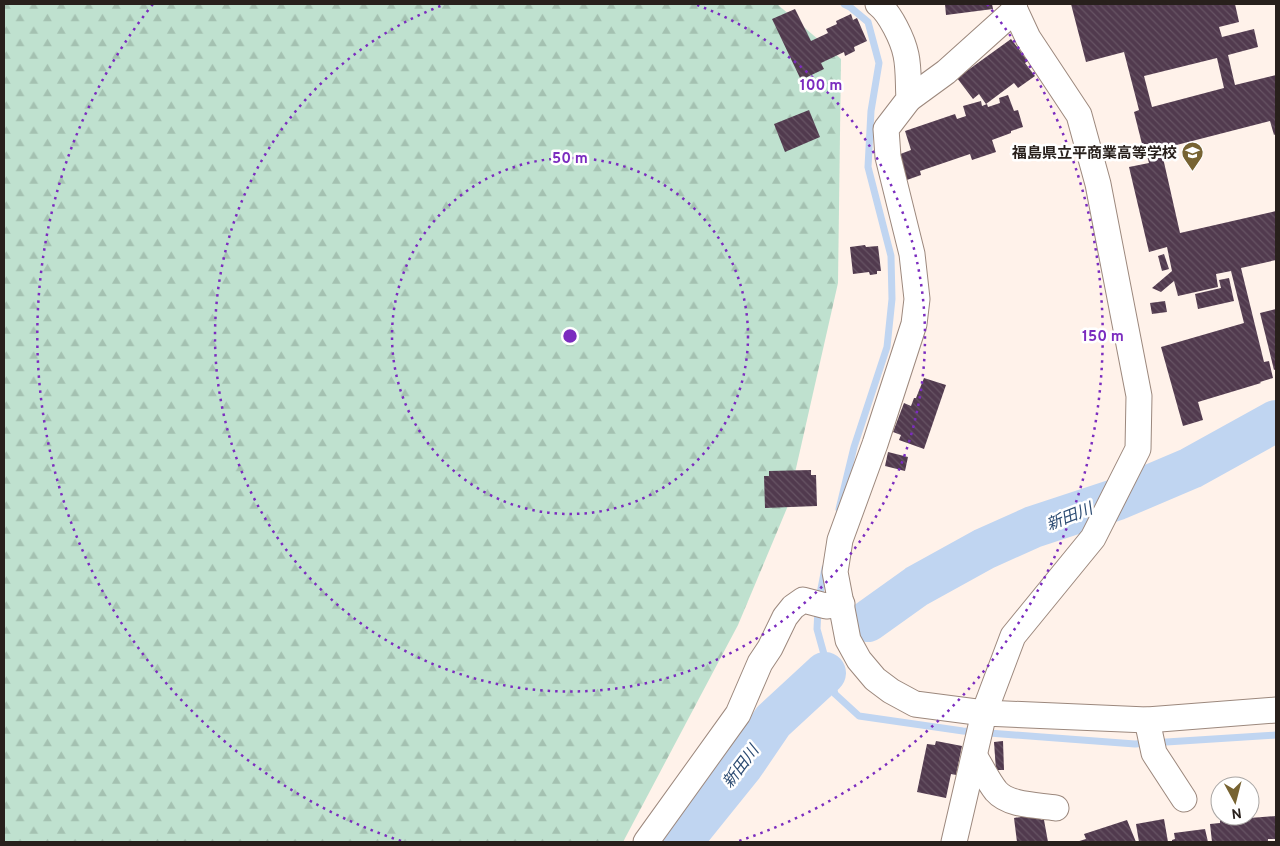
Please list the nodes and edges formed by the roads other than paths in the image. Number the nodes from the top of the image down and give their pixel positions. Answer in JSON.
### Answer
{"nodes":[{"id":1,"x":878,"y":4,"type":"edge"},
{"id":2,"x":1015,"y":7,"type":"edge"},
{"id":3,"x":909,"y":99,"type":"junction"},
{"id":4,"x":828,"y":606,"type":"junction"},
{"id":5,"x":1276,"y":710,"type":"edge"},
{"id":6,"x":1147,"y":720,"type":"junction"},
{"id":7,"x":980,"y":733,"type":"junction"},
{"id":8,"x":1184,"y":799,"type":"dead end"},
{"id":9,"x":1056,"y":808,"type":"dead end"},
{"id":10,"x":646,"y":842,"type":"edge"},
{"id":11,"x":954,"y":842,"type":"edge"}],
"edges":[{"from":1,"to":3,"type":"street"},
{"from":2,"to":3,"type":"street"},
{"from":2,"to":7,"type":"street"},
{"from":3,"to":4,"type":"street"},
{"from":4,"to":7,"type":"street"},
{"from":4,"to":10,"type":"street"},
{"from":5,"to":6,"type":"street"},
{"from":6,"to":7,"type":"street"},
{"from":6,"to":8,"type":"street"},
{"from":7,"to":9,"type":"street"},
{"from":7,"to":11,"type":"street"}]}
